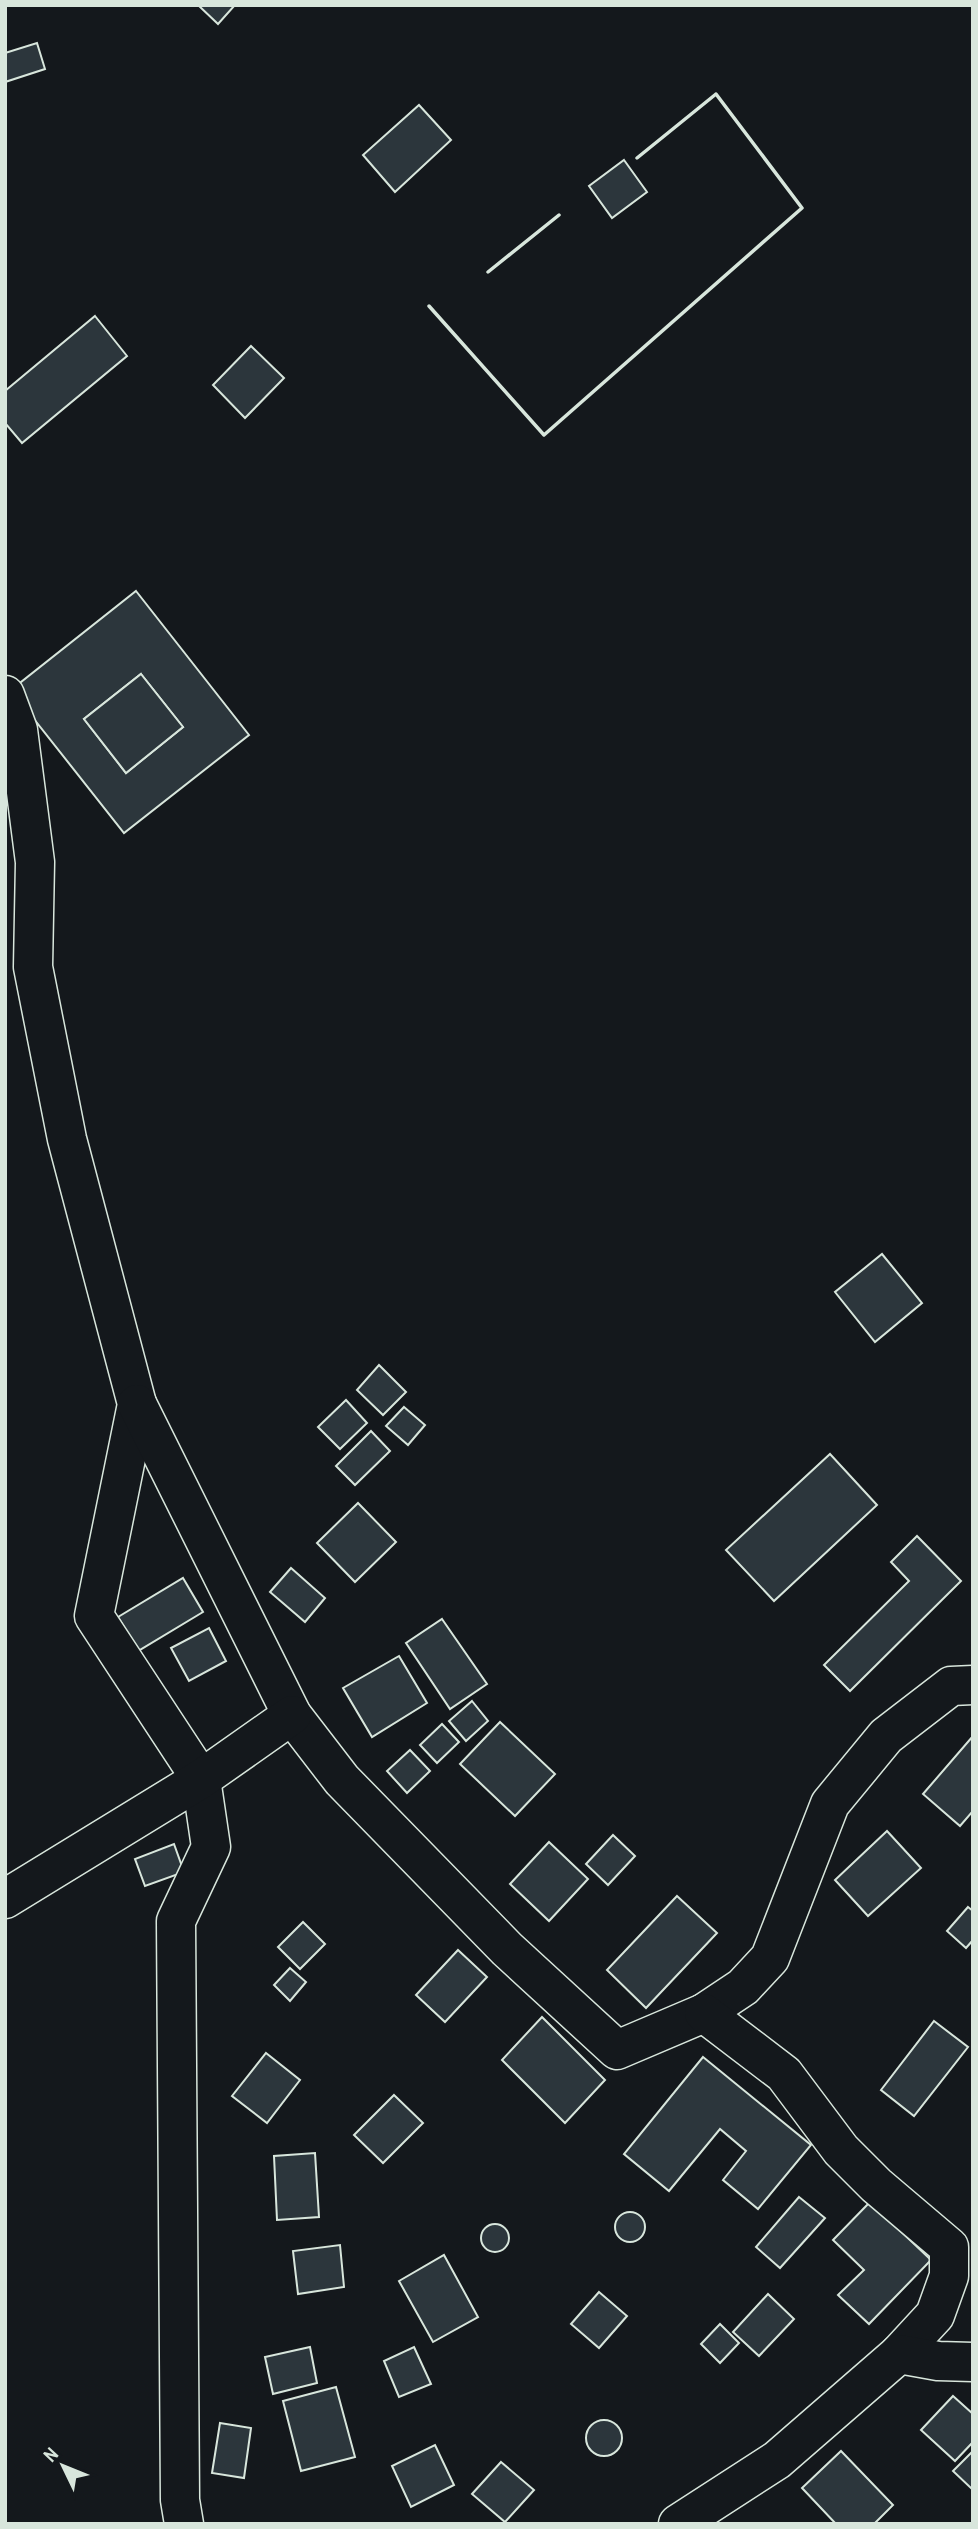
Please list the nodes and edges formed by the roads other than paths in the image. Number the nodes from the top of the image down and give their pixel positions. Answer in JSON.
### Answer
{"nodes":[{"id":1,"x":5,"y":695,"type":"edge"},
{"id":2,"x":137,"y":1404,"type":"junction"},
{"id":3,"x":973,"y":1685,"type":"edge"},
{"id":4,"x":292,"y":1715,"type":"junction"},
{"id":5,"x":201,"y":1779,"type":"junction"},
{"id":6,"x":5,"y":1899,"type":"edge"},
{"id":7,"x":704,"y":2013,"type":"junction"},
{"id":8,"x":899,"y":2354,"type":"junction"},
{"id":9,"x":956,"y":2362,"type":"edge"},
{"id":10,"x":973,"y":2390,"type":"edge"},
{"id":11,"x":184,"y":2524,"type":"edge"},
{"id":12,"x":678,"y":2524,"type":"edge"}],
"edges":[{"from":1,"to":2,"type":"street"},
{"from":2,"to":4,"type":"street"},
{"from":2,"to":5,"type":"street"},
{"from":3,"to":7,"type":"street"},
{"from":4,"to":5,"type":"street"},
{"from":4,"to":7,"type":"street"},
{"from":5,"to":6,"type":"street"},
{"from":5,"to":11,"type":"street"},
{"from":7,"to":8,"type":"street"},
{"from":8,"to":9,"type":"street"},
{"from":8,"to":12,"type":"street"},
{"from":9,"to":10,"type":"street"}]}
